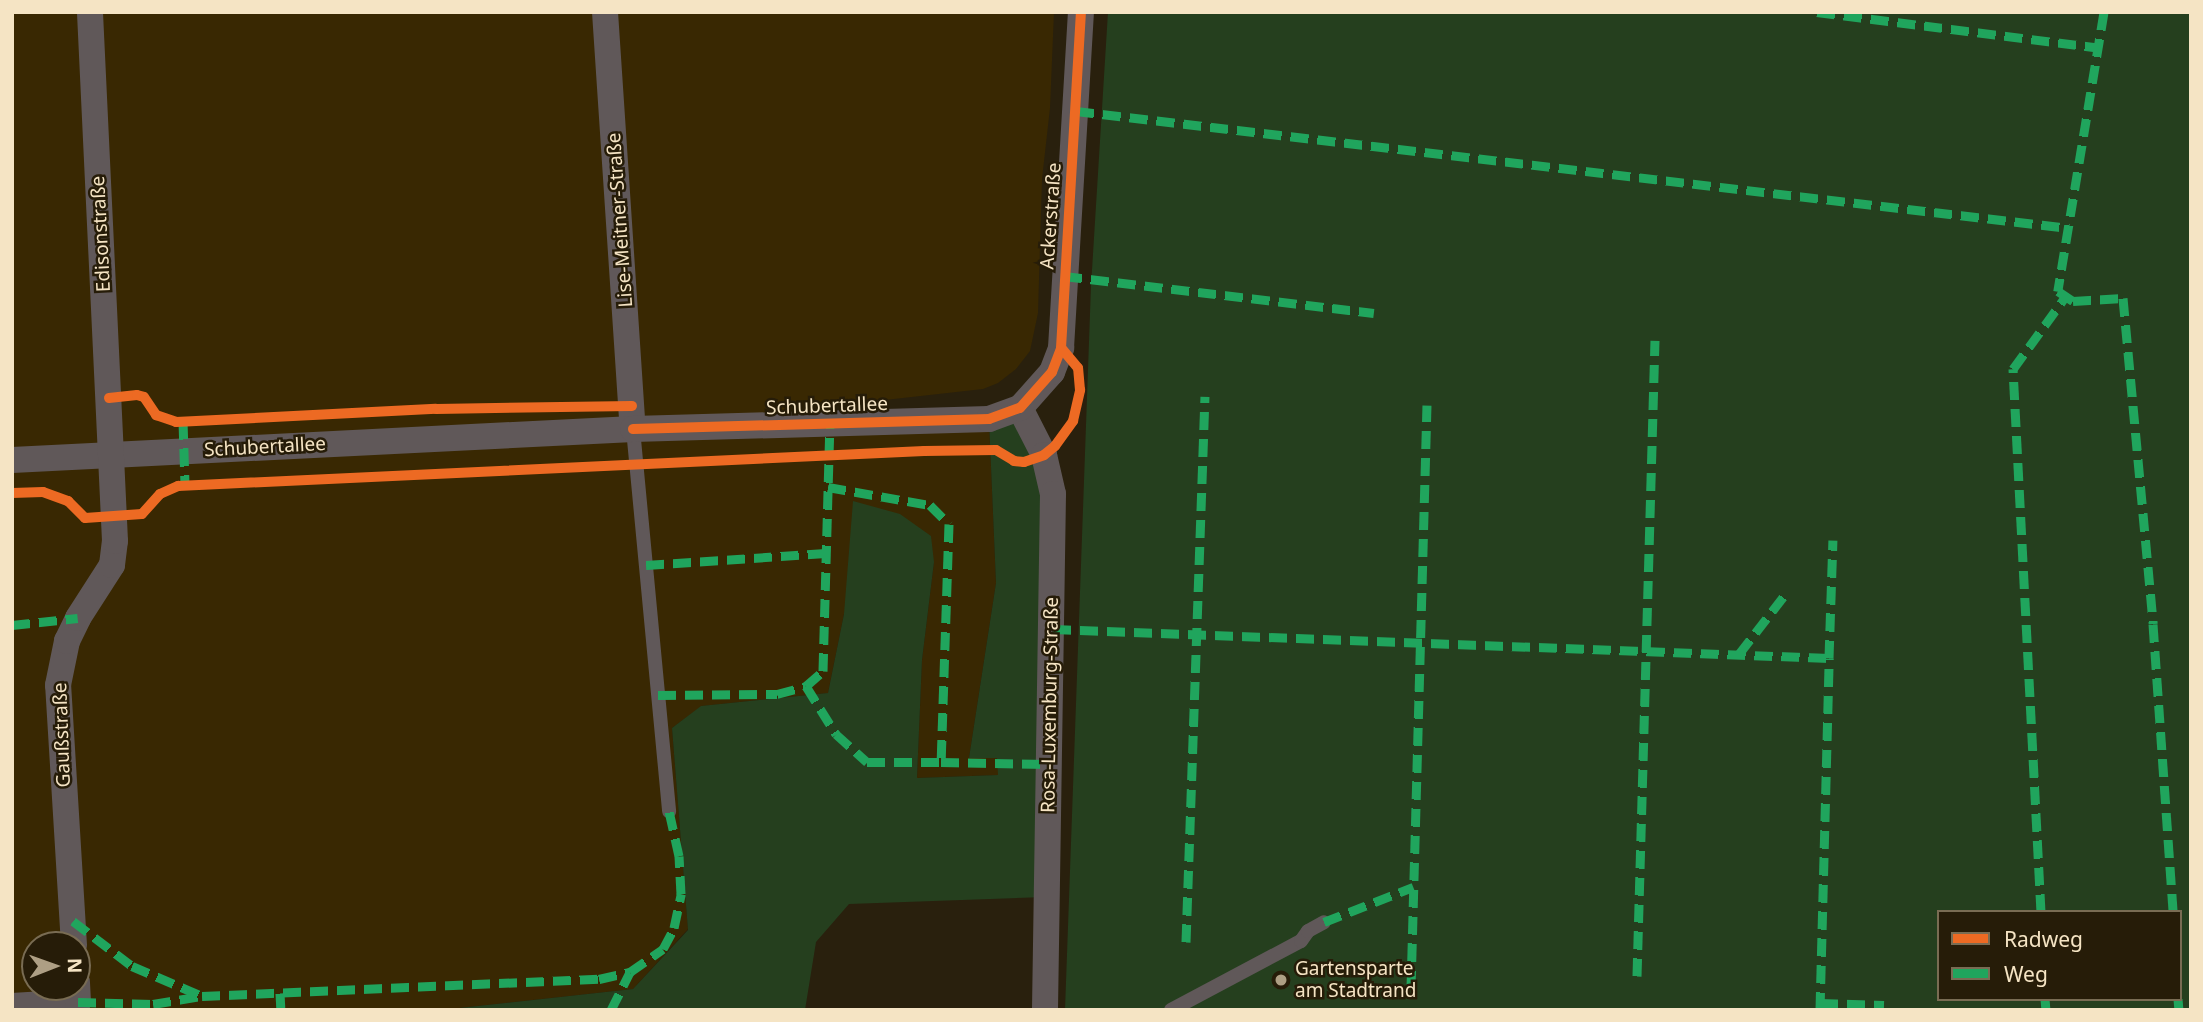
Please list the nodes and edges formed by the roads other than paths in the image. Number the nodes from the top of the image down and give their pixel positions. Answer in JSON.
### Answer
{"nodes":[{"id":1,"x":90,"y":12,"type":"edge"},
{"id":2,"x":605,"y":12,"type":"edge"},
{"id":3,"x":1081,"y":12,"type":"edge"},
{"id":4,"x":1020,"y":408,"type":"junction"},
{"id":5,"x":633,"y":429,"type":"junction"},
{"id":6,"x":111,"y":455,"type":"junction"},
{"id":7,"x":12,"y":460,"type":"edge"},
{"id":8,"x":669,"y":811,"type":"dead end"},
{"id":9,"x":1324,"y":922,"type":"dead end"},
{"id":10,"x":73,"y":931,"type":"edge"},
{"id":11,"x":78,"y":1001,"type":"edge"},
{"id":12,"x":12,"y":1006,"type":"edge"},
{"id":13,"x":1045,"y":1010,"type":"edge"},
{"id":14,"x":1171,"y":1010,"type":"edge"}],
"edges":[{"from":1,"to":6,"type":"street","name":"Edisonstraße"},
{"from":2,"to":5,"type":"street","name":"Lise-Meitner-Straße"},
{"from":3,"to":4,"type":"street","name":"Ackerstraße"},
{"from":4,"to":5,"type":"street","name":"Schubertallee"},
{"from":4,"to":13,"type":"street","name":"Rosa-Luxemburg-Straße"},
{"from":5,"to":6,"type":"street","name":"Schubertallee"},
{"from":5,"to":8,"type":"lane"},
{"from":6,"to":7,"type":"street","name":"Schubertallee"},
{"from":6,"to":10,"type":"street","name":"Gaußstraße"},
{"from":9,"to":14,"type":"lane"},
{"from":11,"to":12,"type":"street"}]}
